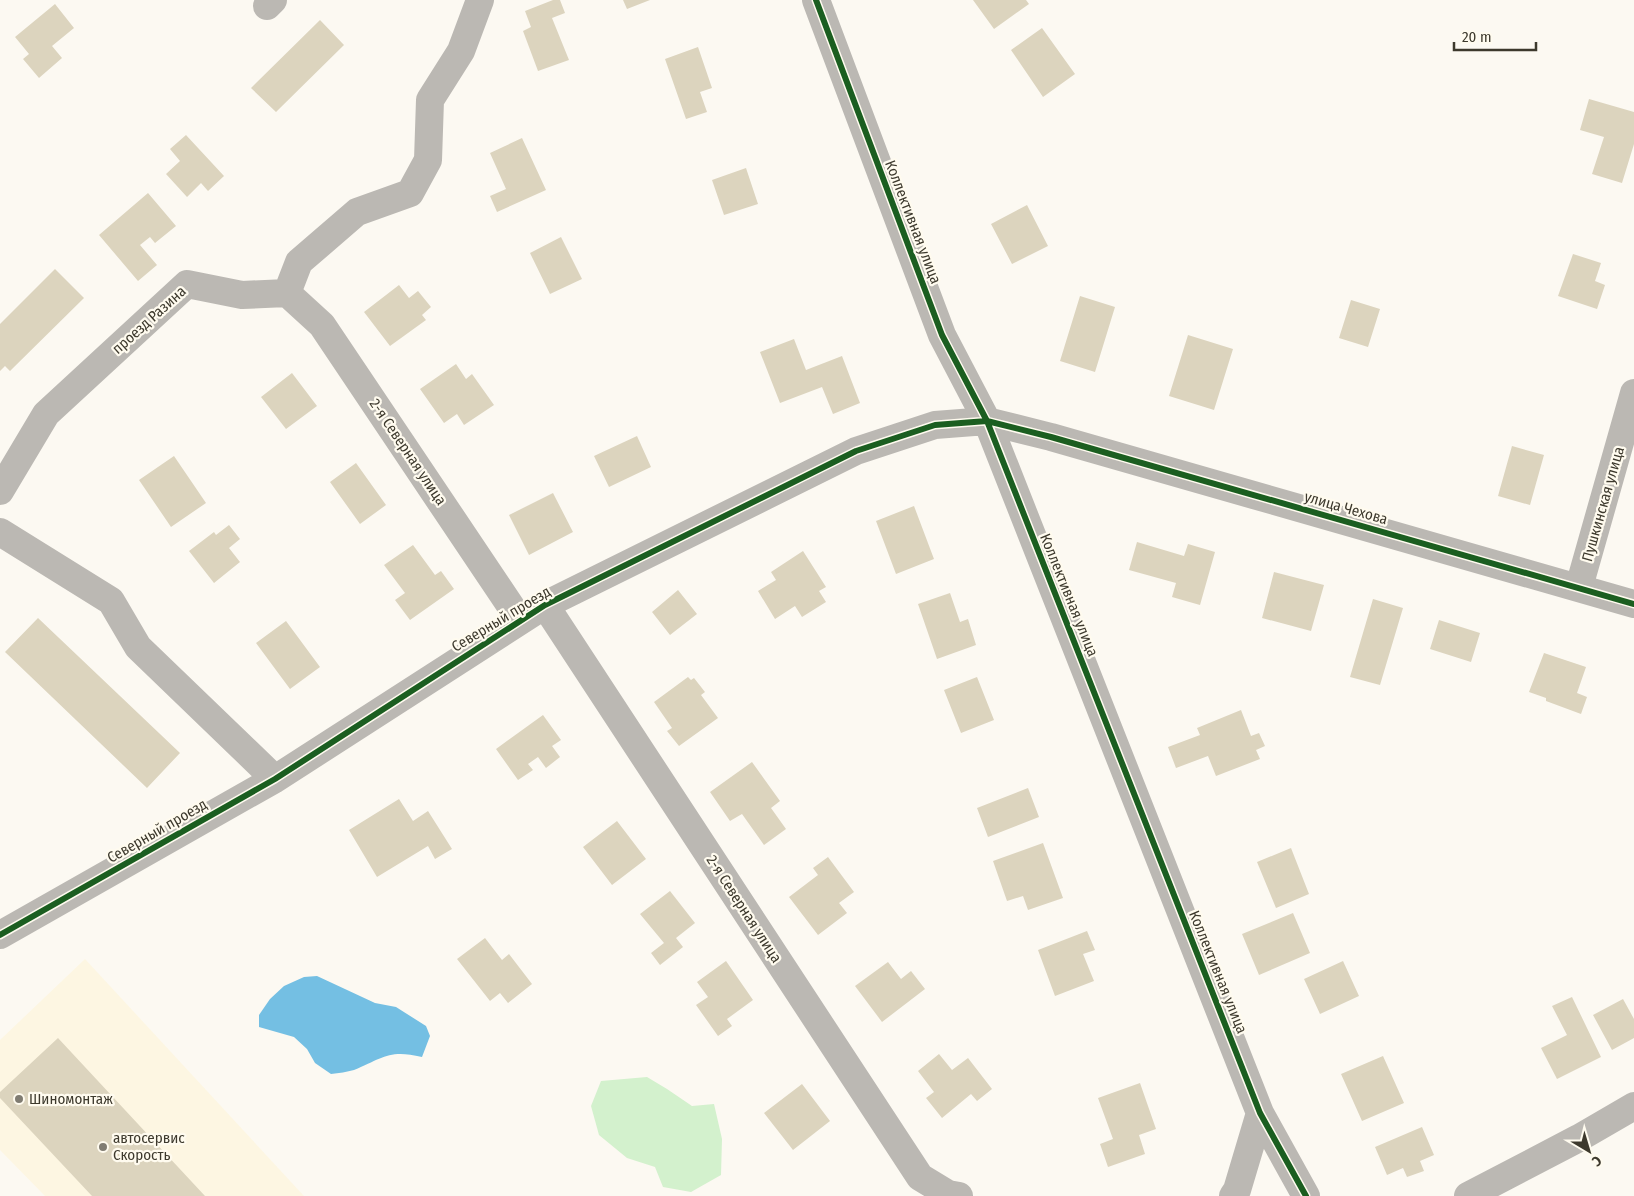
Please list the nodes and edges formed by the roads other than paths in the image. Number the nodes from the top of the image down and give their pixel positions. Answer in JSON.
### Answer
{"nodes":[{"id":1,"x":480,"y":0,"type":"edge"},
{"id":2,"x":816,"y":0,"type":"edge"},
{"id":3,"x":287,"y":293,"type":"junction"},
{"id":4,"x":1634,"y":393,"type":"edge"},
{"id":5,"x":987,"y":421,"type":"junction"},
{"id":6,"x":1051,"y":438,"type":"joint"},
{"id":7,"x":0,"y":491,"type":"edge"},
{"id":8,"x":0,"y":532,"type":"edge"},
{"id":9,"x":1579,"y":587,"type":"junction"},
{"id":10,"x":1634,"y":604,"type":"edge"},
{"id":11,"x":545,"y":605,"type":"junction"},
{"id":12,"x":520,"y":620,"type":"junction"},
{"id":13,"x":275,"y":779,"type":"junction"},
{"id":14,"x":0,"y":935,"type":"edge"},
{"id":15,"x":1634,"y":1106,"type":"edge"},
{"id":16,"x":1260,"y":1113,"type":"junction"},
{"id":17,"x":959,"y":1196,"type":"edge"},
{"id":18,"x":1233,"y":1196,"type":"edge"},
{"id":19,"x":1306,"y":1196,"type":"edge"},
{"id":20,"x":1468,"y":1196,"type":"edge"}],
"edges":[{"from":1,"to":3,"type":"street"},
{"from":2,"to":5,"type":"street","name":"Коллективная улица"},
{"from":3,"to":7,"type":"street","name":"проезд Разина"},
{"from":3,"to":12,"type":"street","name":"2-я Северная улица"},
{"from":4,"to":9,"type":"street","name":"Пушкинская улица"},
{"from":5,"to":6,"type":"street","name":"Северный проезд"},
{"from":5,"to":11,"type":"street","name":"Северный проезд"},
{"from":5,"to":16,"type":"street","name":"Коллективная улица"},
{"from":6,"to":9,"type":"street","name":"улица Чехова"},
{"from":8,"to":13,"type":"street"},
{"from":9,"to":10,"type":"street","name":"улица Чехова"},
{"from":11,"to":12,"type":"street","name":"Северный проезд"},
{"from":11,"to":17,"type":"street","name":"2-я Северная улица"},
{"from":12,"to":13,"type":"street","name":"Северный проезд"},
{"from":13,"to":14,"type":"street","name":"Северный проезд"},
{"from":15,"to":20,"type":"street"},
{"from":16,"to":18,"type":"street"},
{"from":16,"to":19,"type":"street","name":"Коллективная улица"}]}
